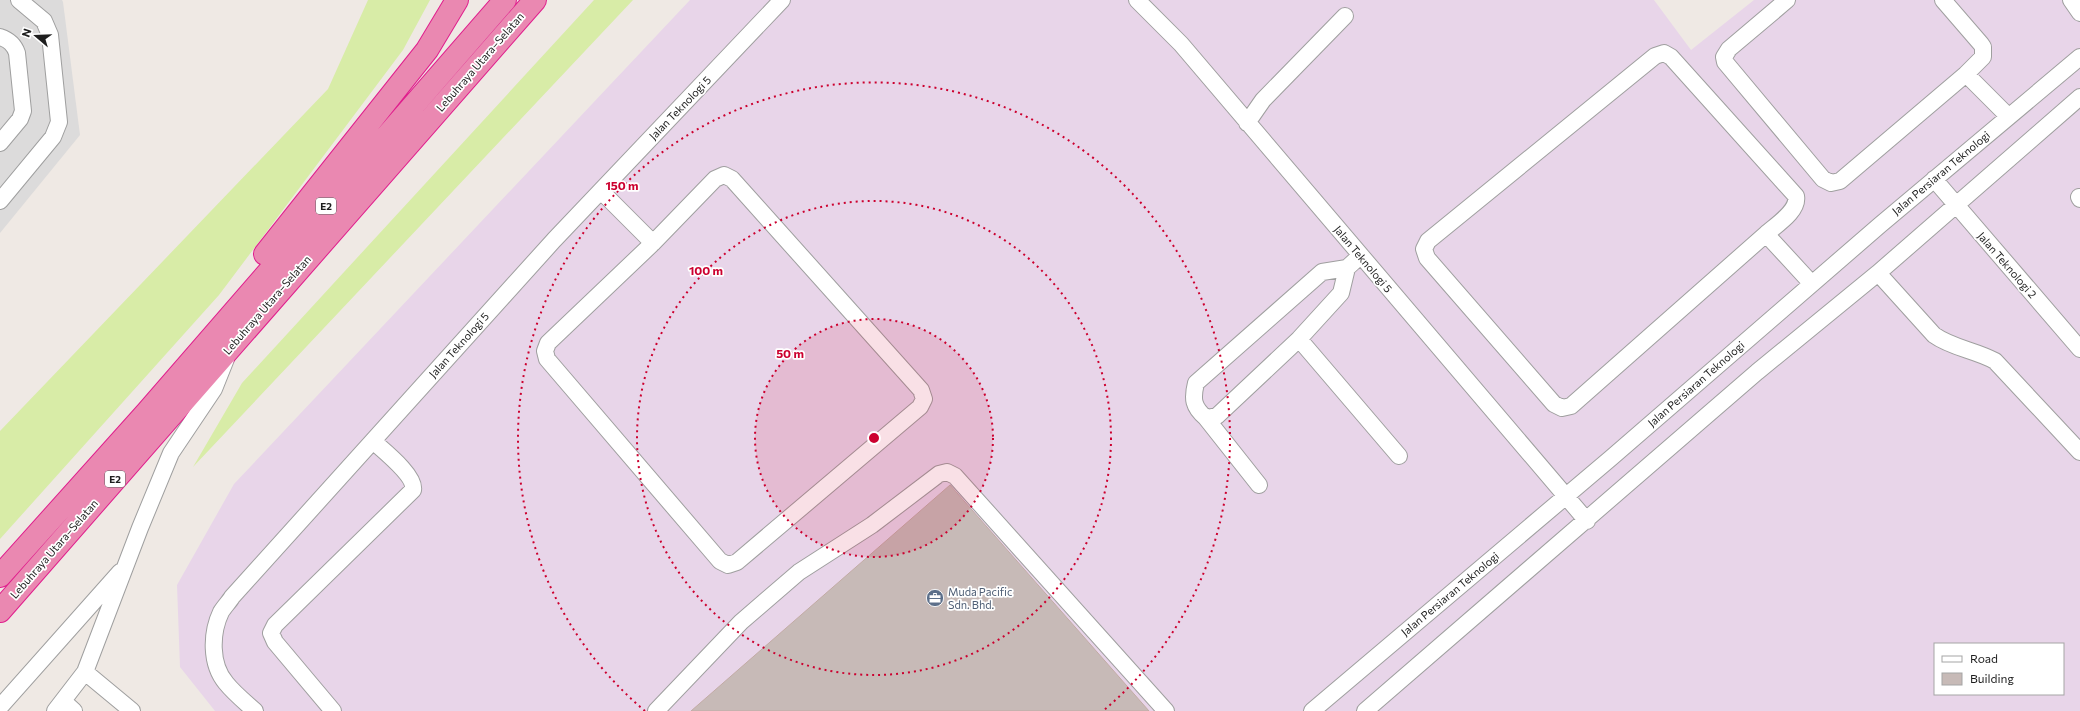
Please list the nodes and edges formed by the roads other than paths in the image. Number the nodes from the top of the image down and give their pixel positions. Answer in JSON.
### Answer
{"nodes":[{"id":1,"x":19,"y":0,"type":"edge"},
{"id":2,"x":458,"y":0,"type":"edge"},
{"id":3,"x":505,"y":0,"type":"edge"},
{"id":4,"x":534,"y":0,"type":"edge"},
{"id":5,"x":551,"y":0,"type":"edge"},
{"id":6,"x":782,"y":0,"type":"edge"},
{"id":7,"x":1137,"y":0,"type":"edge"},
{"id":8,"x":1787,"y":0,"type":"edge"},
{"id":9,"x":1943,"y":0,"type":"edge"},
{"id":10,"x":2071,"y":0,"type":"edge"},
{"id":11,"x":2080,"y":14,"type":"edge"},
{"id":12,"x":1345,"y":16,"type":"dead end"},
{"id":13,"x":0,"y":38,"type":"edge"},
{"id":14,"x":2080,"y":57,"type":"edge"},
{"id":15,"x":480,"y":62,"type":"junction"},
{"id":16,"x":1966,"y":74,"type":"junction"},
{"id":17,"x":2080,"y":97,"type":"edge"},
{"id":18,"x":2008,"y":116,"type":"junction"},
{"id":19,"x":1247,"y":123,"type":"junction"},
{"id":20,"x":0,"y":143,"type":"edge"},
{"id":21,"x":1934,"y":179,"type":"junction"},
{"id":22,"x":600,"y":191,"type":"junction"},
{"id":23,"x":0,"y":201,"type":"edge"},
{"id":24,"x":1955,"y":205,"type":"junction"},
{"id":25,"x":1766,"y":234,"type":"junction"},
{"id":26,"x":653,"y":243,"type":"junction"},
{"id":27,"x":1360,"y":256,"type":"junction"},
{"id":28,"x":1346,"y":268,"type":"junction"},
{"id":29,"x":1878,"y":274,"type":"junction"},
{"id":30,"x":1812,"y":284,"type":"junction"},
{"id":31,"x":1299,"y":338,"type":"junction"},
{"id":32,"x":231,"y":347,"type":"junction"},
{"id":33,"x":2080,"y":349,"type":"edge"},
{"id":34,"x":147,"y":412,"type":"junction"},
{"id":35,"x":1206,"y":418,"type":"junction"},
{"id":36,"x":373,"y":441,"type":"junction"},
{"id":37,"x":2080,"y":452,"type":"edge"},
{"id":38,"x":1399,"y":456,"type":"dead end"},
{"id":39,"x":1259,"y":485,"type":"dead end"},
{"id":40,"x":1566,"y":496,"type":"junction"},
{"id":41,"x":1587,"y":521,"type":"junction"},
{"id":42,"x":127,"y":564,"type":"junction"},
{"id":43,"x":0,"y":576,"type":"edge"},
{"id":44,"x":0,"y":611,"type":"edge"},
{"id":45,"x":85,"y":672,"type":"junction"},
{"id":46,"x":0,"y":708,"type":"edge"},
{"id":47,"x":64,"y":708,"type":"edge"},
{"id":48,"x":132,"y":711,"type":"edge"},
{"id":49,"x":255,"y":711,"type":"edge"},
{"id":50,"x":333,"y":711,"type":"edge"},
{"id":51,"x":656,"y":711,"type":"edge"},
{"id":52,"x":1166,"y":711,"type":"edge"},
{"id":53,"x":1312,"y":711,"type":"edge"},
{"id":54,"x":1366,"y":711,"type":"edge"}],
"edges":[{"from":1,"to":23,"type":"street"},
{"from":2,"to":34,"type":"highway"},
{"from":3,"to":34,"type":"highway","name":"Lebuhraya Utara–Selatan","number":"E2"},
{"from":4,"to":15,"type":"highway","name":"Lebuhraya Utara–Selatan","number":"E2"},
{"from":5,"to":15,"type":"highway"},
{"from":6,"to":22,"type":"street","name":"Jalan Teknologi 5"},
{"from":7,"to":19,"type":"street","name":"Jalan Teknologi 5"},
{"from":8,"to":16,"type":"street"},
{"from":9,"to":16,"type":"street"},
{"from":10,"to":11,"type":"street"},
{"from":12,"to":19,"type":"street"},
{"from":13,"to":20,"type":"street"},
{"from":14,"to":18,"type":"street","name":"Jalan Persiaran Teknologi"},
{"from":15,"to":32,"type":"highway","name":"Lebuhraya Utara–Selatan","number":"E2"},
{"from":16,"to":18,"type":"street"},
{"from":17,"to":24,"type":"street"},
{"from":18,"to":21,"type":"street","name":"Jalan Persiaran Teknologi"},
{"from":19,"to":27,"type":"street","name":"Jalan Teknologi 5"},
{"from":21,"to":24,"type":"street","name":"Jalan Teknologi 2"},
{"from":21,"to":30,"type":"street","name":"Jalan Persiaran Teknologi"},
{"from":22,"to":26,"type":"street"},
{"from":22,"to":36,"type":"street","name":"Jalan Teknologi 5"},
{"from":24,"to":29,"type":"street"},
{"from":24,"to":33,"type":"street","name":"Jalan Teknologi 2"},
{"from":25,"to":25,"type":"street"},
{"from":25,"to":30,"type":"street"},
{"from":26,"to":26,"type":"street"},
{"from":27,"to":28,"type":"street"},
{"from":27,"to":40,"type":"street","name":"Jalan Teknologi 5"},
{"from":28,"to":31,"type":"street"},
{"from":28,"to":35,"type":"street"},
{"from":29,"to":37,"type":"street"},
{"from":29,"to":41,"type":"street"},
{"from":30,"to":40,"type":"street","name":"Jalan Persiaran Teknologi"},
{"from":31,"to":35,"type":"street"},
{"from":31,"to":38,"type":"street"},
{"from":32,"to":42,"type":"street"},
{"from":32,"to":44,"type":"highway","name":"Lebuhraya Utara–Selatan","number":"E2"},
{"from":34,"to":43,"type":"highway","name":"Lebuhraya Utara–Selatan","number":"E2"},
{"from":35,"to":39,"type":"street"},
{"from":36,"to":49,"type":"street","name":"Jalan Teknologi 5"},
{"from":36,"to":50,"type":"street"},
{"from":40,"to":41,"type":"street","name":"Jalan Teknologi 5"},
{"from":40,"to":53,"type":"street","name":"Jalan Persiaran Teknologi"},
{"from":41,"to":54,"type":"street"},
{"from":42,"to":45,"type":"street"},
{"from":42,"to":46,"type":"street"},
{"from":45,"to":47,"type":"street"},
{"from":45,"to":48,"type":"street"},
{"from":51,"to":52,"type":"street"}]}
